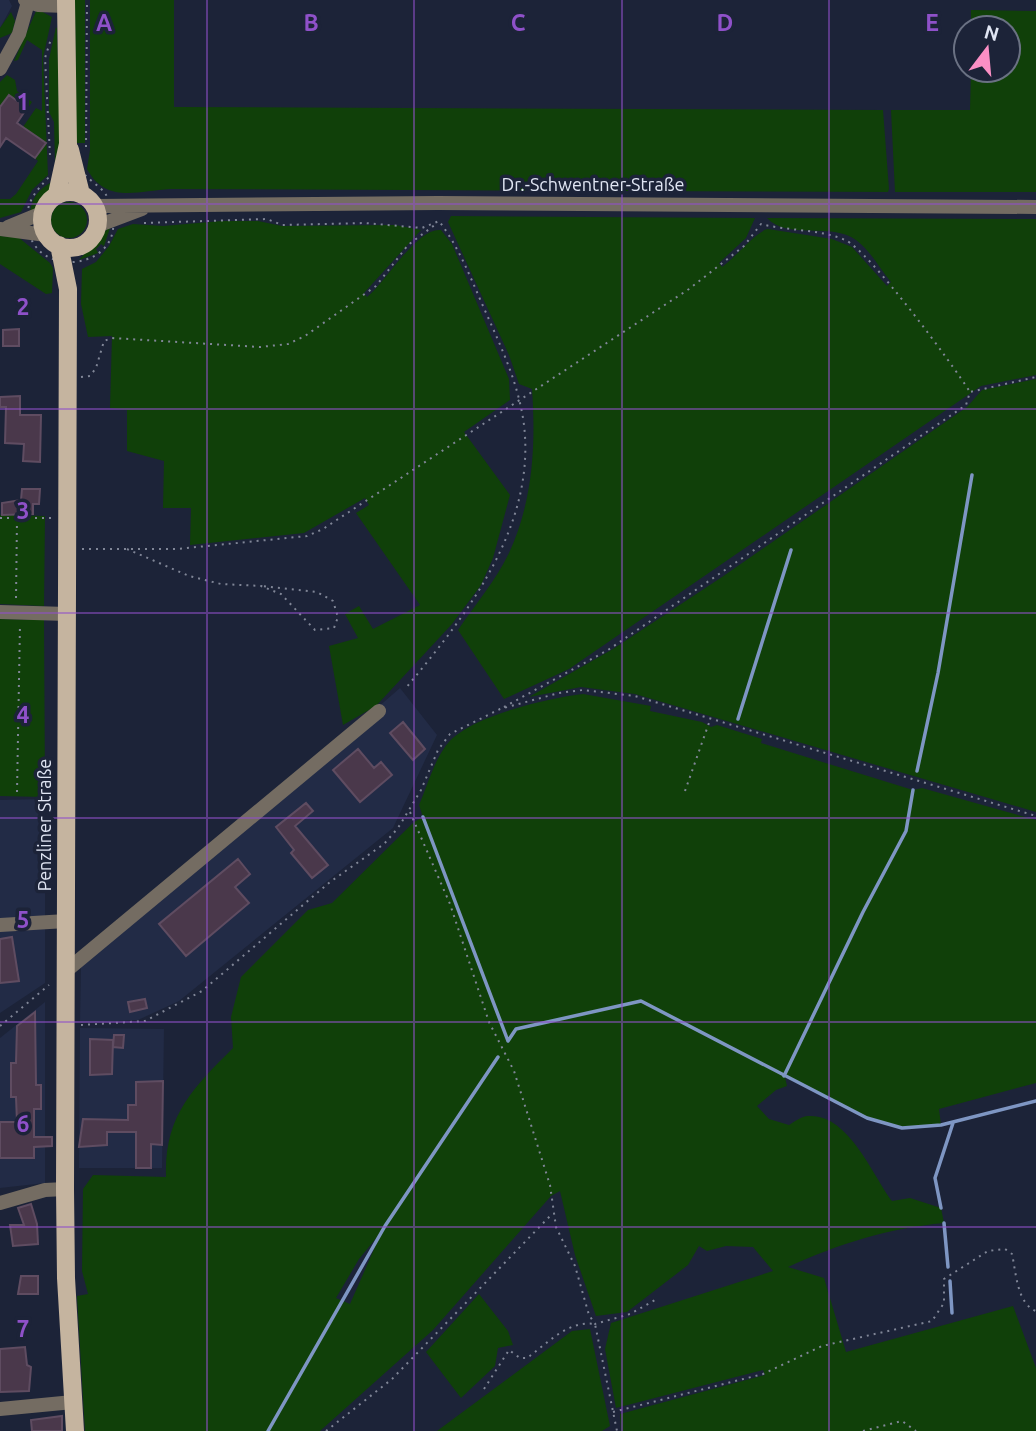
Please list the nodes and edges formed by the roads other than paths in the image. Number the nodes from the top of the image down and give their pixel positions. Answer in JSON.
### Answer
{"nodes":[{"id":1,"x":13,"y":0,"type":"edge"},
{"id":2,"x":26,"y":3,"type":"edge"},
{"id":3,"x":66,"y":3,"type":"edge"},
{"id":4,"x":6,"y":47,"type":"edge"},
{"id":5,"x":0,"y":69,"type":"edge"},
{"id":6,"x":71,"y":172,"type":"junction"},
{"id":7,"x":57,"y":194,"type":"junction"},
{"id":8,"x":1036,"y":206,"type":"edge"},
{"id":9,"x":103,"y":211,"type":"junction"},
{"id":10,"x":0,"y":229,"type":"edge"},
{"id":11,"x":49,"y":239,"type":"junction"},
{"id":12,"x":0,"y":611,"type":"edge"},
{"id":13,"x":67,"y":614,"type":"junction"},
{"id":14,"x":379,"y":711,"type":"dead end"},
{"id":15,"x":66,"y":920,"type":"junction"},
{"id":16,"x":0,"y":925,"type":"edge"},
{"id":17,"x":66,"y":971,"type":"junction"},
{"id":18,"x":65,"y":1189,"type":"junction"},
{"id":19,"x":45,"y":1190,"type":"junction"},
{"id":20,"x":0,"y":1194,"type":"edge"},
{"id":21,"x":0,"y":1203,"type":"edge"},
{"id":22,"x":73,"y":1402,"type":"junction"},
{"id":23,"x":0,"y":1409,"type":"edge"},
{"id":24,"x":75,"y":1431,"type":"edge"}],
"edges":[{"from":1,"to":2,"type":"street"},
{"from":2,"to":3,"type":"street"},
{"from":2,"to":4,"type":"street"},
{"from":3,"to":6,"type":"main road"},
{"from":4,"to":5,"type":"street"},
{"from":6,"to":7,"type":"main road"},
{"from":6,"to":9,"type":"main road"},
{"from":7,"to":9,"type":"main road"},
{"from":7,"to":11,"type":"main road"},
{"from":8,"to":9,"type":"street","name":"Dr.-Schwentner-Straße"},
{"from":9,"to":11,"type":"main road"},
{"from":10,"to":11,"type":"street"},
{"from":11,"to":13,"type":"main road","name":"Penzliner Straße"},
{"from":12,"to":13,"type":"street"},
{"from":13,"to":15,"type":"main road","name":"Penzliner Straße"},
{"from":14,"to":17,"type":"street"},
{"from":15,"to":16,"type":"street"},
{"from":15,"to":17,"type":"main road","name":"Penzliner Straße"},
{"from":17,"to":18,"type":"main road","name":"Penzliner Straße"},
{"from":18,"to":19,"type":"street"},
{"from":18,"to":22,"type":"main road","name":"Penzliner Straße"},
{"from":19,"to":20,"type":"street"},
{"from":19,"to":21,"type":"street"},
{"from":22,"to":23,"type":"street"},
{"from":22,"to":24,"type":"main road","name":"Penzliner Straße"}]}
